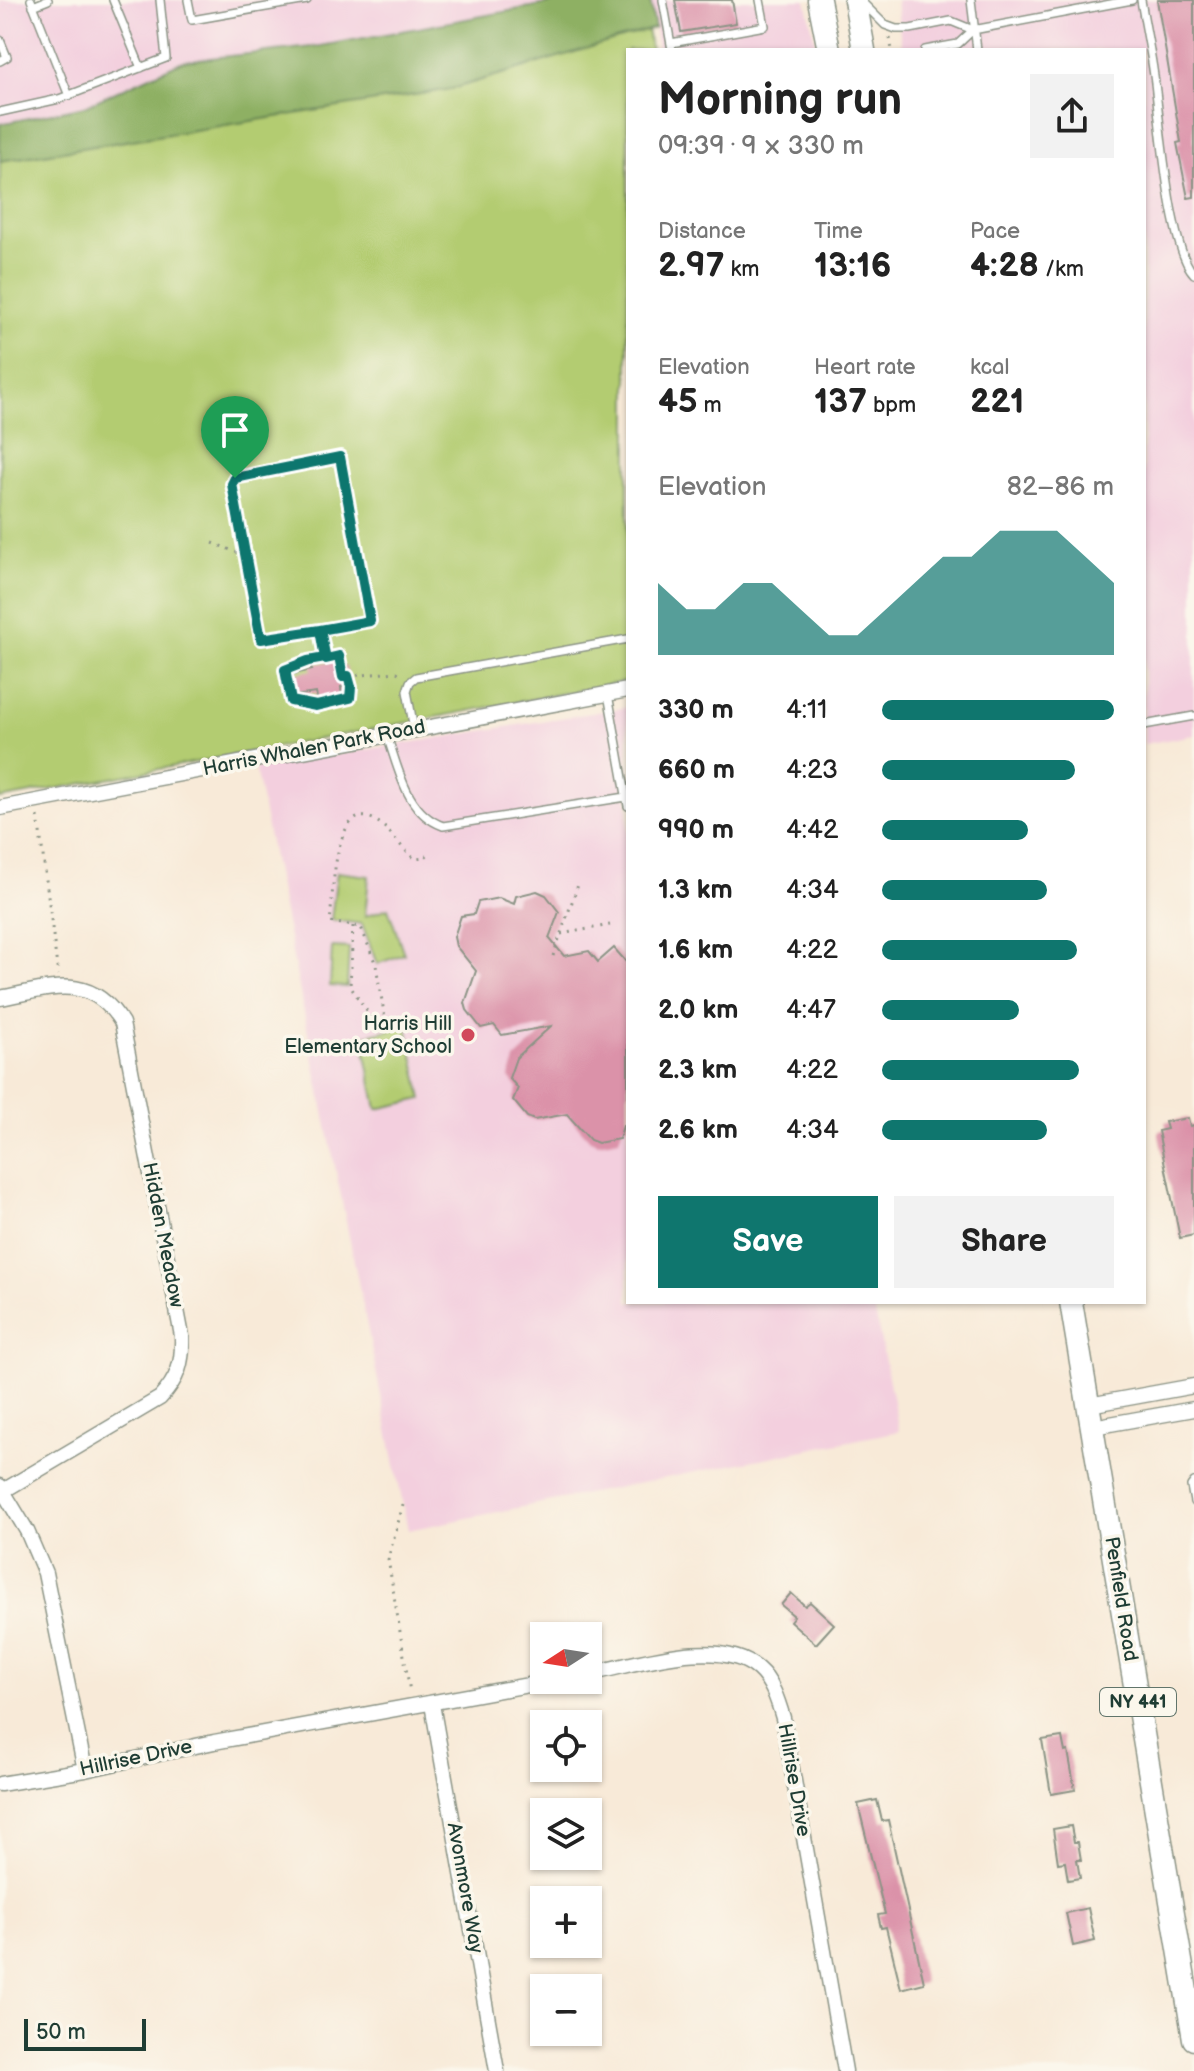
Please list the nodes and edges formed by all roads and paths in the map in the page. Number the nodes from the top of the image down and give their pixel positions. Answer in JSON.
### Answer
{"nodes":[{"id":1,"x":48,"y":0,"type":"edge"},
{"id":2,"x":113,"y":0,"type":"edge"},
{"id":3,"x":160,"y":0,"type":"edge"},
{"id":4,"x":188,"y":0,"type":"edge"},
{"id":5,"x":307,"y":0,"type":"edge"},
{"id":6,"x":663,"y":0,"type":"edge"},
{"id":7,"x":760,"y":0,"type":"edge"},
{"id":8,"x":819,"y":0,"type":"edge"},
{"id":9,"x":857,"y":0,"type":"edge"},
{"id":10,"x":971,"y":0,"type":"edge"},
{"id":11,"x":1132,"y":0,"type":"edge"},
{"id":12,"x":1141,"y":0,"type":"edge"},
{"id":13,"x":32,"y":3,"type":"edge"},
{"id":14,"x":973,"y":30,"type":"junction"},
{"id":15,"x":890,"y":38,"type":"dead end"},
{"id":16,"x":0,"y":40,"type":"edge"},
{"id":17,"x":672,"y":47,"type":"edge"},
{"id":18,"x":827,"y":48,"type":"edge"},
{"id":19,"x":864,"y":48,"type":"edge"},
{"id":20,"x":892,"y":48,"type":"edge"},
{"id":21,"x":936,"y":48,"type":"edge"},
{"id":22,"x":977,"y":48,"type":"edge"},
{"id":23,"x":0,"y":61,"type":"edge"},
{"id":24,"x":141,"y":68,"type":"junction"},
{"id":25,"x":69,"y":96,"type":"junction"},
{"id":26,"x":0,"y":112,"type":"edge"},
{"id":27,"x":1194,"y":274,"type":"edge"},
{"id":28,"x":213,"y":543,"type":"dead end"},
{"id":29,"x":245,"y":555,"type":"junction"},
{"id":30,"x":320,"y":630,"type":"junction"},
{"id":31,"x":626,"y":639,"type":"edge"},
{"id":32,"x":325,"y":658,"type":"junction"},
{"id":33,"x":348,"y":676,"type":"junction"},
{"id":34,"x":410,"y":682,"type":"junction"},
{"id":35,"x":626,"y":690,"type":"edge"},
{"id":36,"x":608,"y":694,"type":"junction"},
{"id":37,"x":1194,"y":716,"type":"edge"},
{"id":38,"x":1146,"y":725,"type":"edge"},
{"id":39,"x":414,"y":729,"type":"junction"},
{"id":40,"x":386,"y":734,"type":"junction"},
{"id":41,"x":626,"y":796,"type":"edge"},
{"id":42,"x":37,"y":801,"type":"junction"},
{"id":43,"x":626,"y":802,"type":"edge"},
{"id":44,"x":0,"y":808,"type":"edge"},
{"id":45,"x":431,"y":852,"type":"dead end"},
{"id":46,"x":579,"y":882,"type":"dead end"},
{"id":47,"x":610,"y":925,"type":"dead end"},
{"id":48,"x":353,"y":926,"type":"junction"},
{"id":49,"x":561,"y":934,"type":"junction"},
{"id":50,"x":553,"y":956,"type":"dead end"},
{"id":51,"x":59,"y":987,"type":"junction"},
{"id":52,"x":0,"y":998,"type":"edge"},
{"id":53,"x":1071,"y":1304,"type":"edge"},
{"id":54,"x":1194,"y":1386,"type":"edge"},
{"id":55,"x":1194,"y":1409,"type":"edge"},
{"id":56,"x":1091,"y":1416,"type":"junction"},
{"id":57,"x":1194,"y":1482,"type":"edge"},
{"id":58,"x":1,"y":1489,"type":"edge"},
{"id":59,"x":1194,"y":1502,"type":"edge"},
{"id":60,"x":403,"y":1505,"type":"dead end"},
{"id":61,"x":602,"y":1671,"type":"edge"},
{"id":62,"x":530,"y":1685,"type":"edge"},
{"id":63,"x":432,"y":1704,"type":"junction"},
{"id":64,"x":412,"y":1708,"type":"junction"},
{"id":65,"x":85,"y":1770,"type":"junction"},
{"id":66,"x":0,"y":1784,"type":"edge"},
{"id":67,"x":1194,"y":2039,"type":"edge"},
{"id":68,"x":497,"y":2071,"type":"edge"},
{"id":69,"x":845,"y":2071,"type":"edge"}],
"edges":[{"from":1,"to":13,"type":"lane"},
{"from":2,"to":24,"type":"lane"},
{"from":3,"to":24,"type":"lane"},
{"from":4,"to":5,"type":"lane"},
{"from":6,"to":17,"type":"lane"},
{"from":7,"to":17,"type":"lane"},
{"from":8,"to":18,"type":"main road"},
{"from":9,"to":14,"type":"lane"},
{"from":9,"to":19,"type":"main road"},
{"from":10,"to":14,"type":"lane"},
{"from":11,"to":14,"type":"lane"},
{"from":12,"to":27,"type":"lane"},
{"from":13,"to":25,"type":"lane"},
{"from":14,"to":21,"type":"lane"},
{"from":14,"to":22,"type":"lane"},
{"from":15,"to":20,"type":"path"},
{"from":16,"to":23,"type":"lane"},
{"from":24,"to":25,"type":"lane"},
{"from":25,"to":26,"type":"lane"},
{"from":28,"to":29,"type":"path"},
{"from":29,"to":30,"type":"path"},
{"from":29,"to":30,"type":"path"},
{"from":30,"to":32,"type":"path"},
{"from":31,"to":34,"type":"lane"},
{"from":32,"to":33,"type":"path"},
{"from":32,"to":33,"type":"path"},
{"from":33,"to":34,"type":"path"},
{"from":34,"to":39,"type":"lane"},
{"from":35,"to":36,"type":"street","name":"Harris Whalen Park Road"},
{"from":36,"to":39,"type":"street","name":"Harris Whalen Park Road"},
{"from":36,"to":41,"type":"lane"},
{"from":37,"to":38,"type":"lane"},
{"from":39,"to":40,"type":"street","name":"Harris Whalen Park Road"},
{"from":40,"to":42,"type":"street","name":"Harris Whalen Park Road"},
{"from":40,"to":43,"type":"lane"},
{"from":42,"to":44,"type":"street","name":"Harris Whalen Park Road"},
{"from":42,"to":51,"type":"path"},
{"from":45,"to":48,"type":"path"},
{"from":46,"to":49,"type":"path"},
{"from":47,"to":49,"type":"path"},
{"from":48,"to":48,"type":"path"},
{"from":49,"to":50,"type":"path"},
{"from":51,"to":52,"type":"street","name":"Hidden Meadow"},
{"from":51,"to":58,"type":"street","name":"Hidden Meadow"},
{"from":53,"to":56,"type":"main road","name":"Penfield Road","number":"NY 441"},
{"from":54,"to":56,"type":"street"},
{"from":55,"to":56,"type":"street"},
{"from":56,"to":67,"type":"main road","name":"Penfield Road","number":"NY 441"},
{"from":57,"to":59,"type":"lane"},
{"from":58,"to":65,"type":"street","name":"Hidden Meadow"},
{"from":60,"to":64,"type":"path"},
{"from":61,"to":69,"type":"street","name":"Hillrise Drive"},
{"from":62,"to":63,"type":"street","name":"Hillrise Drive"},
{"from":63,"to":64,"type":"street","name":"Hillrise Drive"},
{"from":63,"to":68,"type":"street","name":"Avonmore Way"},
{"from":64,"to":65,"type":"street","name":"Hillrise Drive"},
{"from":65,"to":66,"type":"street","name":"Hillrise Drive"}]}
